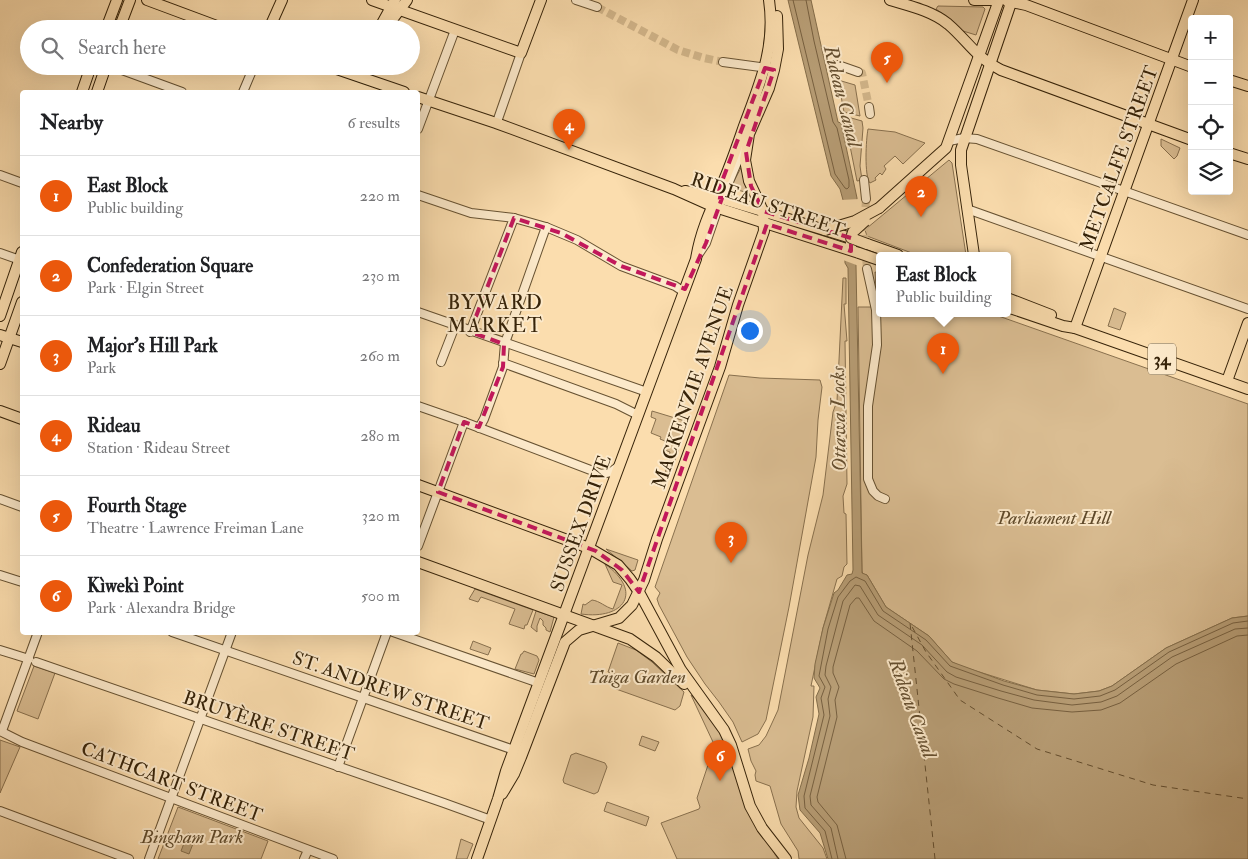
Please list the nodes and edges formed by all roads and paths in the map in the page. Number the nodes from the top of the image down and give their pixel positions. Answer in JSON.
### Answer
{"nodes":[{"id":1,"x":117,"y":0,"type":"edge"},
{"id":2,"x":130,"y":0,"type":"edge"},
{"id":3,"x":147,"y":0,"type":"edge"},
{"id":4,"x":282,"y":0,"type":"edge"},
{"id":5,"x":372,"y":0,"type":"edge"},
{"id":6,"x":407,"y":0,"type":"edge"},
{"id":7,"x":541,"y":0,"type":"edge"},
{"id":8,"x":576,"y":0,"type":"edge"},
{"id":9,"x":770,"y":0,"type":"edge"},
{"id":10,"x":775,"y":0,"type":"edge"},
{"id":11,"x":890,"y":0,"type":"edge"},
{"id":12,"x":974,"y":0,"type":"edge"},
{"id":13,"x":995,"y":0,"type":"edge"},
{"id":14,"x":1006,"y":0,"type":"edge"},
{"id":15,"x":1193,"y":0,"type":"edge"},
{"id":16,"x":395,"y":5,"type":"edge"},
{"id":17,"x":596,"y":7,"type":"tunnel mouth"},
{"id":18,"x":109,"y":20,"type":"edge"},
{"id":19,"x":122,"y":20,"type":"edge"},
{"id":20,"x":201,"y":20,"type":"edge"},
{"id":21,"x":274,"y":20,"type":"edge"},
{"id":22,"x":385,"y":20,"type":"edge"},
{"id":23,"x":389,"y":20,"type":"edge"},
{"id":24,"x":455,"y":30,"type":"junction"},
{"id":25,"x":521,"y":53,"type":"junction"},
{"id":26,"x":979,"y":57,"type":"junction"},
{"id":27,"x":1172,"y":60,"type":"junction"},
{"id":28,"x":723,"y":62,"type":"tunnel mouth"},
{"id":29,"x":838,"y":65,"type":"dead end"},
{"id":30,"x":990,"y":65,"type":"junction"},
{"id":31,"x":1188,"y":66,"type":"edge"},
{"id":32,"x":770,"y":69,"type":"junction"},
{"id":33,"x":858,"y":72,"type":"dead end"},
{"id":34,"x":88,"y":75,"type":"edge"},
{"id":35,"x":103,"y":75,"type":"edge"},
{"id":36,"x":136,"y":75,"type":"edge"},
{"id":37,"x":250,"y":75,"type":"edge"},
{"id":38,"x":368,"y":75,"type":"edge"},
{"id":39,"x":1233,"y":81,"type":"edge"},
{"id":40,"x":1248,"y":86,"type":"edge"},
{"id":41,"x":83,"y":90,"type":"edge"},
{"id":42,"x":98,"y":90,"type":"edge"},
{"id":43,"x":177,"y":90,"type":"edge"},
{"id":44,"x":244,"y":90,"type":"edge"},
{"id":45,"x":400,"y":90,"type":"edge"},
{"id":46,"x":420,"y":98,"type":"edge"},
{"id":47,"x":428,"y":101,"type":"junction"},
{"id":48,"x":498,"y":119,"type":"dead end"},
{"id":49,"x":420,"y":124,"type":"edge"},
{"id":50,"x":1148,"y":124,"type":"junction"},
{"id":51,"x":749,"y":134,"type":"junction"},
{"id":52,"x":964,"y":138,"type":"junction"},
{"id":53,"x":1188,"y":139,"type":"edge"},
{"id":54,"x":949,"y":141,"type":"junction"},
{"id":55,"x":1233,"y":154,"type":"edge"},
{"id":56,"x":1248,"y":159,"type":"edge"},
{"id":57,"x":0,"y":176,"type":"edge"},
{"id":58,"x":864,"y":180,"type":"dead end"},
{"id":59,"x":20,"y":182,"type":"edge"},
{"id":60,"x":1124,"y":191,"type":"junction"},
{"id":61,"x":420,"y":196,"type":"edge"},
{"id":62,"x":866,"y":199,"type":"tunnel mouth"},
{"id":63,"x":717,"y":203,"type":"junction"},
{"id":64,"x":878,"y":208,"type":"junction"},
{"id":65,"x":967,"y":208,"type":"junction"},
{"id":66,"x":763,"y":211,"type":"junction"},
{"id":67,"x":514,"y":218,"type":"junction"},
{"id":68,"x":764,"y":223,"type":"junction"},
{"id":69,"x":546,"y":228,"type":"junction"},
{"id":70,"x":825,"y":230,"type":"junction"},
{"id":71,"x":1248,"y":235,"type":"edge"},
{"id":72,"x":851,"y":238,"type":"junction"},
{"id":73,"x":852,"y":251,"type":"junction"},
{"id":74,"x":876,"y":252,"type":"edge"},
{"id":75,"x":974,"y":252,"type":"edge"},
{"id":76,"x":0,"y":253,"type":"edge"},
{"id":77,"x":876,"y":254,"type":"edge"},
{"id":78,"x":20,"y":256,"type":"edge"},
{"id":79,"x":1101,"y":257,"type":"junction"},
{"id":80,"x":20,"y":259,"type":"edge"},
{"id":81,"x":867,"y":269,"type":"tunnel mouth"},
{"id":82,"x":684,"y":292,"type":"junction"},
{"id":83,"x":1011,"y":299,"type":"edge"},
{"id":84,"x":20,"y":306,"type":"edge"},
{"id":85,"x":1011,"y":308,"type":"edge"},
{"id":86,"x":1248,"y":309,"type":"edge"},
{"id":87,"x":876,"y":310,"type":"edge"},
{"id":88,"x":420,"y":313,"type":"edge"},
{"id":89,"x":0,"y":316,"type":"edge"},
{"id":90,"x":876,"y":317,"type":"edge"},
{"id":91,"x":1248,"y":323,"type":"edge"},
{"id":92,"x":455,"y":326,"type":"junction"},
{"id":93,"x":1075,"y":328,"type":"junction"},
{"id":94,"x":470,"y":332,"type":"junction"},
{"id":95,"x":5,"y":336,"type":"edge"},
{"id":96,"x":20,"y":341,"type":"edge"},
{"id":97,"x":505,"y":343,"type":"junction"},
{"id":98,"x":442,"y":362,"type":"dead end"},
{"id":99,"x":504,"y":363,"type":"junction"},
{"id":100,"x":0,"y":364,"type":"edge"},
{"id":101,"x":1227,"y":381,"type":"junction"},
{"id":102,"x":1248,"y":389,"type":"edge"},
{"id":103,"x":647,"y":392,"type":"junction"},
{"id":104,"x":420,"y":407,"type":"edge"},
{"id":105,"x":0,"y":411,"type":"edge"},
{"id":106,"x":638,"y":414,"type":"junction"},
{"id":107,"x":20,"y":418,"type":"edge"},
{"id":108,"x":464,"y":422,"type":"junction"},
{"id":109,"x":479,"y":428,"type":"junction"},
{"id":110,"x":619,"y":466,"type":"junction"},
{"id":111,"x":601,"y":474,"type":"junction"},
{"id":112,"x":420,"y":485,"type":"edge"},
{"id":113,"x":438,"y":492,"type":"junction"},
{"id":114,"x":610,"y":492,"type":"junction"},
{"id":115,"x":0,"y":499,"type":"edge"},
{"id":116,"x":885,"y":499,"type":"dead end"},
{"id":117,"x":20,"y":506,"type":"edge"},
{"id":118,"x":420,"y":541,"type":"edge"},
{"id":119,"x":589,"y":548,"type":"junction"},
{"id":120,"x":420,"y":563,"type":"edge"},
{"id":121,"x":0,"y":575,"type":"edge"},
{"id":122,"x":20,"y":581,"type":"edge"},
{"id":123,"x":638,"y":592,"type":"junction"},
{"id":124,"x":565,"y":615,"type":"junction"},
{"id":125,"x":593,"y":625,"type":"junction"},
{"id":126,"x":37,"y":635,"type":"edge"},
{"id":127,"x":181,"y":635,"type":"edge"},
{"id":128,"x":231,"y":635,"type":"edge"},
{"id":129,"x":386,"y":635,"type":"edge"},
{"id":130,"x":402,"y":635,"type":"edge"},
{"id":131,"x":0,"y":650,"type":"edge"},
{"id":132,"x":225,"y":650,"type":"junction"},
{"id":133,"x":33,"y":661,"type":"junction"},
{"id":134,"x":539,"y":684,"type":"junction"},
{"id":135,"x":363,"y":698,"type":"junction"},
{"id":136,"x":701,"y":699,"type":"junction"},
{"id":137,"x":201,"y":718,"type":"junction"},
{"id":138,"x":1,"y":731,"type":"edge"},
{"id":139,"x":514,"y":750,"type":"junction"},
{"id":140,"x":338,"y":767,"type":"junction"},
{"id":141,"x":172,"y":798,"type":"junction"},
{"id":142,"x":498,"y":799,"type":"junction"},
{"id":143,"x":0,"y":810,"type":"edge"},
{"id":144,"x":491,"y":820,"type":"junction"},
{"id":145,"x":770,"y":838,"type":"junction"},
{"id":146,"x":308,"y":850,"type":"junction"},
{"id":147,"x":129,"y":859,"type":"edge"},
{"id":148,"x":149,"y":859,"type":"edge"},
{"id":149,"x":304,"y":859,"type":"edge"},
{"id":150,"x":333,"y":859,"type":"edge"},
{"id":151,"x":477,"y":859,"type":"edge"},
{"id":152,"x":781,"y":859,"type":"edge"},
{"id":153,"x":786,"y":859,"type":"edge"}],
"edges":[{"from":1,"to":18,"type":"main road"},
{"from":2,"to":19,"type":"main road"},
{"from":3,"to":20,"type":"main road"},
{"from":4,"to":21,"type":"main road"},
{"from":5,"to":16,"type":"main road"},
{"from":6,"to":16,"type":"main road"},
{"from":7,"to":25,"type":"main road"},
{"from":8,"to":17,"type":"street"},
{"from":9,"to":32,"type":"main road"},
{"from":10,"to":32,"type":"main road"},
{"from":11,"to":26,"type":"main road"},
{"from":12,"to":13,"type":"main road"},
{"from":14,"to":26,"type":"main road"},
{"from":14,"to":27,"type":"main road"},
{"from":14,"to":30,"type":"main road"},
{"from":15,"to":27,"type":"main road","name":"METCALFE STREET"},
{"from":16,"to":22,"type":"main road"},
{"from":16,"to":23,"type":"main road"},
{"from":16,"to":24,"type":"main road"},
{"from":24,"to":25,"type":"main road"},
{"from":24,"to":47,"type":"street"},
{"from":25,"to":48,"type":"street"},
{"from":26,"to":30,"type":"main road"},
{"from":26,"to":54,"type":"main road"},
{"from":27,"to":31,"type":"main road"},
{"from":27,"to":50,"type":"main road","name":"METCALFE STREET"},
{"from":28,"to":32,"type":"street"},
{"from":29,"to":33,"type":"street"},
{"from":30,"to":50,"type":"main road"},
{"from":30,"to":52,"type":"main road"},
{"from":32,"to":51,"type":"main road","name":"MACKENZIE AVENUE"},
{"from":32,"to":63,"type":"main road","name":"SUSSEX DRIVE"},
{"from":34,"to":41,"type":"main road"},
{"from":35,"to":42,"type":"main road"},
{"from":36,"to":43,"type":"street"},
{"from":37,"to":44,"type":"street"},
{"from":38,"to":45,"type":"main road"},
{"from":39,"to":40,"type":"main road"},
{"from":46,"to":47,"type":"main road","name":"RIDEAU STREET"},
{"from":47,"to":49,"type":"street"},
{"from":47,"to":63,"type":"main road","name":"RIDEAU STREET"},
{"from":50,"to":53,"type":"main road"},
{"from":50,"to":60,"type":"main road","name":"METCALFE STREET"},
{"from":51,"to":63,"type":"street"},
{"from":51,"to":66,"type":"main road","name":"MACKENZIE AVENUE"},
{"from":52,"to":54,"type":"street"},
{"from":52,"to":60,"type":"street"},
{"from":52,"to":65,"type":"main road"},
{"from":54,"to":64,"type":"main road"},
{"from":55,"to":56,"type":"main road"},
{"from":57,"to":59,"type":"street"},
{"from":58,"to":62,"type":"street"},
{"from":60,"to":71,"type":"street"},
{"from":60,"to":79,"type":"main road","name":"METCALFE STREET"},
{"from":61,"to":67,"type":"street"},
{"from":63,"to":66,"type":"main road","name":"RIDEAU STREET"},
{"from":63,"to":68,"type":"main road","name":"RIDEAU STREET"},
{"from":63,"to":82,"type":"main road","name":"SUSSEX DRIVE"},
{"from":64,"to":70,"type":"main road","bridge":true},
{"from":64,"to":72,"type":"main road","bridge":true},
{"from":65,"to":75,"type":"main road"},
{"from":65,"to":79,"type":"street"},
{"from":66,"to":68,"type":"main road","name":"MACKENZIE AVENUE"},
{"from":66,"to":70,"type":"main road","name":"RIDEAU STREET"},
{"from":67,"to":69,"type":"street"},
{"from":67,"to":94,"type":"street"},
{"from":68,"to":73,"type":"main road","name":"RIDEAU STREET"},
{"from":68,"to":123,"type":"main road","name":"MACKENZIE AVENUE"},
{"from":69,"to":82,"type":"street"},
{"from":69,"to":97,"type":"street"},
{"from":70,"to":72,"type":"main road","name":"RIDEAU STREET"},
{"from":72,"to":73,"type":"main road"},
{"from":72,"to":74,"type":"main road","name":"RIDEAU STREET","bridge":true},
{"from":73,"to":77,"type":"main road","name":"RIDEAU STREET","bridge":true},
{"from":76,"to":78,"type":"street"},
{"from":79,"to":86,"type":"street"},
{"from":79,"to":93,"type":"main road","name":"METCALFE STREET"},
{"from":80,"to":89,"type":"main road"},
{"from":81,"to":87,"type":"street"},
{"from":82,"to":103,"type":"main road","name":"SUSSEX DRIVE"},
{"from":83,"to":93,"type":"main road","number":"34"},
{"from":84,"to":95,"type":"main road"},
{"from":85,"to":93,"type":"main road","number":"34"},
{"from":88,"to":92,"type":"street"},
{"from":90,"to":116,"type":"street"},
{"from":91,"to":101,"type":"main road"},
{"from":92,"to":94,"type":"street"},
{"from":92,"to":98,"type":"street"},
{"from":93,"to":101,"type":"main road","number":"34"},
{"from":94,"to":97,"type":"street"},
{"from":95,"to":96,"type":"main road"},
{"from":95,"to":100,"type":"main road"},
{"from":97,"to":99,"type":"street"},
{"from":97,"to":103,"type":"street"},
{"from":99,"to":106,"type":"street"},
{"from":99,"to":109,"type":"street"},
{"from":101,"to":102,"type":"main road","number":"34"},
{"from":103,"to":106,"type":"main road","name":"SUSSEX DRIVE"},
{"from":104,"to":108,"type":"street"},
{"from":105,"to":107,"type":"main road"},
{"from":106,"to":110,"type":"main road","name":"SUSSEX DRIVE"},
{"from":108,"to":109,"type":"street"},
{"from":108,"to":113,"type":"street"},
{"from":109,"to":111,"type":"street"},
{"from":110,"to":111,"type":"street"},
{"from":110,"to":114,"type":"main road","name":"SUSSEX DRIVE"},
{"from":111,"to":114,"type":"street"},
{"from":112,"to":113,"type":"main road"},
{"from":113,"to":118,"type":"street"},
{"from":113,"to":119,"type":"main road"},
{"from":114,"to":119,"type":"main road","name":"SUSSEX DRIVE"},
{"from":115,"to":117,"type":"street"},
{"from":119,"to":123,"type":"main road"},
{"from":119,"to":124,"type":"main road","name":"SUSSEX DRIVE"},
{"from":120,"to":124,"type":"main road"},
{"from":121,"to":122,"type":"street"},
{"from":123,"to":125,"type":"main road","name":"MACKENZIE AVENUE"},
{"from":123,"to":136,"type":"main road"},
{"from":124,"to":125,"type":"main road"},
{"from":124,"to":134,"type":"main road","name":"SUSSEX DRIVE"},
{"from":125,"to":136,"type":"main road"},
{"from":125,"to":142,"type":"main road","name":"SUSSEX DRIVE"},
{"from":126,"to":133,"type":"street"},
{"from":127,"to":132,"type":"street","name":"ST. ANDREW STREET"},
{"from":128,"to":132,"type":"street"},
{"from":129,"to":135,"type":"street"},
{"from":130,"to":134,"type":"street"},
{"from":131,"to":133,"type":"street","name":"BRUYÈRE STREET"},
{"from":132,"to":135,"type":"street","name":"ST. ANDREW STREET"},
{"from":132,"to":137,"type":"street"},
{"from":133,"to":137,"type":"street","name":"BRUYÈRE STREET"},
{"from":133,"to":138,"type":"street"},
{"from":134,"to":139,"type":"main road","name":"SUSSEX DRIVE"},
{"from":135,"to":139,"type":"street","name":"ST. ANDREW STREET"},
{"from":135,"to":140,"type":"street"},
{"from":136,"to":145,"type":"main road"},
{"from":137,"to":140,"type":"street","name":"BRUYÈRE STREET"},
{"from":137,"to":141,"type":"street"},
{"from":138,"to":141,"type":"street","name":"CATHCART STREET"},
{"from":139,"to":142,"type":"main road","name":"SUSSEX DRIVE"},
{"from":140,"to":144,"type":"street","name":"BRUYÈRE STREET"},
{"from":141,"to":146,"type":"street","name":"CATHCART STREET"},
{"from":141,"to":148,"type":"street"},
{"from":142,"to":144,"type":"main road","name":"SUSSEX DRIVE"},
{"from":143,"to":147,"type":"street"},
{"from":144,"to":151,"type":"main road","name":"SUSSEX DRIVE"},
{"from":145,"to":152,"type":"main road"},
{"from":145,"to":153,"type":"main road"},
{"from":146,"to":149,"type":"street"},
{"from":146,"to":150,"type":"street","name":"CATHCART STREET"}]}
